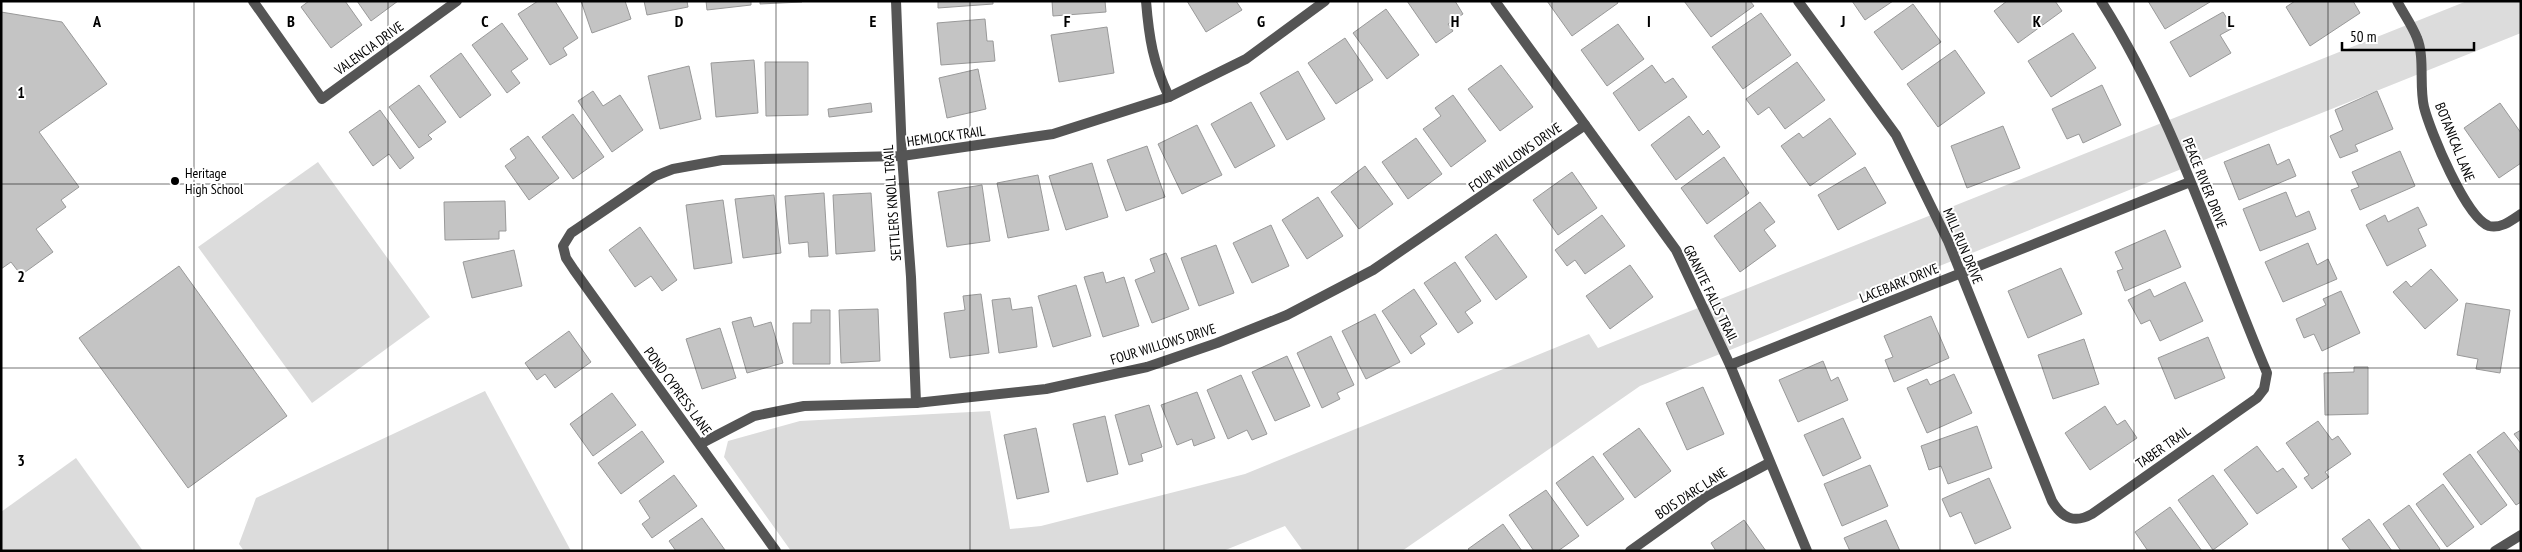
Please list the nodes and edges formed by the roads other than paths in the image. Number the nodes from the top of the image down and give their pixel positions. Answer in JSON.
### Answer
{"nodes":[{"id":1,"x":253,"y":1,"type":"edge"},
{"id":2,"x":457,"y":1,"type":"edge"},
{"id":3,"x":896,"y":1,"type":"edge"},
{"id":4,"x":1146,"y":1,"type":"edge"},
{"id":5,"x":1325,"y":1,"type":"edge"},
{"id":6,"x":1495,"y":1,"type":"edge"},
{"id":7,"x":1798,"y":1,"type":"edge"},
{"id":8,"x":2101,"y":1,"type":"edge"},
{"id":9,"x":2397,"y":1,"type":"edge"},
{"id":10,"x":1169,"y":97,"type":"junction"},
{"id":11,"x":1585,"y":125,"type":"junction"},
{"id":12,"x":902,"y":156,"type":"junction"},
{"id":13,"x":2190,"y":182,"type":"junction"},
{"id":14,"x":2521,"y":214,"type":"edge"},
{"id":15,"x":563,"y":246,"type":"joint"},
{"id":16,"x":1960,"y":274,"type":"junction"},
{"id":17,"x":1730,"y":365,"type":"junction"},
{"id":18,"x":2266,"y":383,"type":"joint"},
{"id":19,"x":916,"y":403,"type":"junction"},
{"id":20,"x":700,"y":444,"type":"junction"},
{"id":21,"x":1769,"y":463,"type":"junction"},
{"id":22,"x":2068,"y":518,"type":"joint"},
{"id":23,"x":2521,"y":535,"type":"edge"},
{"id":24,"x":776,"y":551,"type":"edge"},
{"id":25,"x":1630,"y":551,"type":"edge"},
{"id":26,"x":1807,"y":551,"type":"edge"},
{"id":27,"x":2495,"y":551,"type":"edge"}],
"edges":[{"from":1,"to":2,"type":"street","name":"VALENCIA DRIVE"},
{"from":3,"to":12,"type":"street","name":"SETTLERS KNOLL TRAIL"},
{"from":4,"to":10,"type":"street"},
{"from":5,"to":10,"type":"street","name":"HEMLOCK TRAIL"},
{"from":6,"to":11,"type":"street","name":"GRANITE FALLS TRAIL"},
{"from":7,"to":16,"type":"street","name":"MILL RUN DRIVE"},
{"from":8,"to":13,"type":"street","name":"PEACE RIVER DRIVE"},
{"from":9,"to":14,"type":"street","name":"BOTANICAL LANE"},
{"from":10,"to":12,"type":"street","name":"HEMLOCK TRAIL"},
{"from":11,"to":17,"type":"street","name":"GRANITE FALLS TRAIL"},
{"from":11,"to":19,"type":"street","name":"FOUR WILLOWS DRIVE"},
{"from":12,"to":15,"type":"street","name":"HEMLOCK TRAIL"},
{"from":12,"to":19,"type":"street","name":"SETTLERS KNOLL TRAIL"},
{"from":13,"to":16,"type":"street","name":"LACEBARK DRIVE"},
{"from":13,"to":18,"type":"street","name":"PEACE RIVER DRIVE"},
{"from":15,"to":20,"type":"street","name":"POND CYPRESS LANE"},
{"from":16,"to":17,"type":"street","name":"LACEBARK DRIVE"},
{"from":16,"to":22,"type":"street","name":"MILL RUN DRIVE"},
{"from":17,"to":21,"type":"street","name":"GRANITE FALLS TRAIL"},
{"from":18,"to":22,"type":"street","name":"TABER TRAIL"},
{"from":19,"to":20,"type":"street","name":"FOUR WILLOWS DRIVE"},
{"from":20,"to":24,"type":"street","name":"POND CYPRESS LANE"},
{"from":21,"to":25,"type":"street","name":"BOIS D'ARC LANE"},
{"from":21,"to":26,"type":"street","name":"GRANITE FALLS TRAIL"},
{"from":23,"to":27,"type":"street"}]}
